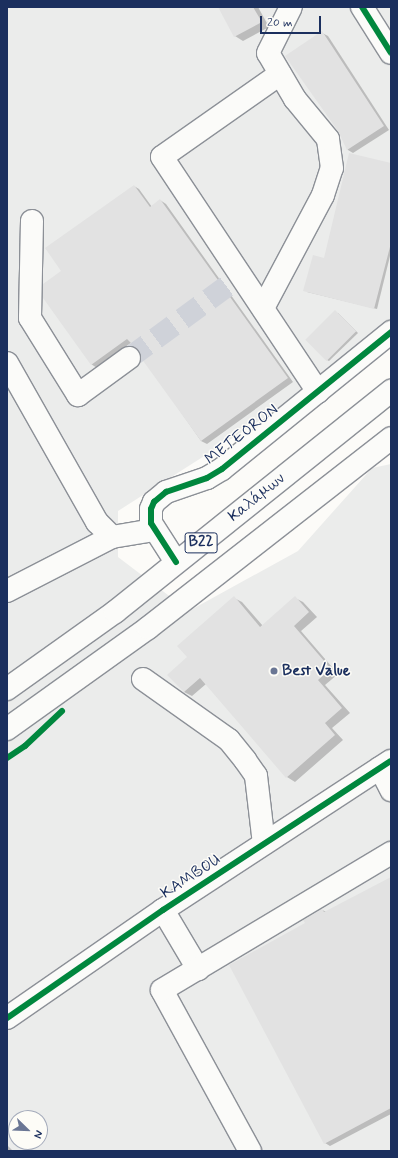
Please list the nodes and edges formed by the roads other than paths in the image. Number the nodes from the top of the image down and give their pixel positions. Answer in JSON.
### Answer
{"nodes":[{"id":1,"x":291,"y":7,"type":"edge"},
{"id":2,"x":362,"y":7,"type":"edge"},
{"id":3,"x":391,"y":53,"type":"edge"},
{"id":4,"x":280,"y":74,"type":"junction"},
{"id":5,"x":32,"y":221,"type":"dead end"},
{"id":6,"x":263,"y":308,"type":"junction"},
{"id":7,"x":391,"y":332,"type":"edge"},
{"id":8,"x":129,"y":358,"type":"tunnel mouth"},
{"id":9,"x":7,"y":363,"type":"edge"},
{"id":10,"x":391,"y":391,"type":"edge"},
{"id":11,"x":318,"y":392,"type":"junction"},
{"id":12,"x":391,"y":438,"type":"edge"},
{"id":13,"x":391,"y":455,"type":"edge"},
{"id":14,"x":342,"y":476,"type":"junction"},
{"id":15,"x":154,"y":530,"type":"junction"},
{"id":16,"x":112,"y":537,"type":"junction"},
{"id":17,"x":176,"y":562,"type":"junction"},
{"id":18,"x":7,"y":591,"type":"edge"},
{"id":19,"x":143,"y":679,"type":"dead end"},
{"id":20,"x":7,"y":689,"type":"edge"},
{"id":21,"x":7,"y":728,"type":"edge"},
{"id":22,"x":386,"y":765,"type":"edge"},
{"id":23,"x":391,"y":790,"type":"edge"},
{"id":24,"x":264,"y":844,"type":"junction"},
{"id":25,"x":391,"y":853,"type":"edge"},
{"id":26,"x":163,"y":910,"type":"junction"},
{"id":27,"x":198,"y":969,"type":"junction"},
{"id":28,"x":7,"y":1018,"type":"edge"},
{"id":29,"x":250,"y":1151,"type":"edge"}],
"edges":[{"from":1,"to":4,"type":"main road"},
{"from":2,"to":3,"type":"main road"},
{"from":4,"to":6,"type":"main road"},
{"from":4,"to":6,"type":"main road"},
{"from":5,"to":8,"type":"main road"},
{"from":6,"to":11,"type":"main road"},
{"from":7,"to":11,"type":"main road","name":"METEORON"},
{"from":9,"to":16,"type":"main road"},
{"from":10,"to":17,"type":"main road","name":"Καλάμων","number":"B22"},
{"from":11,"to":15,"type":"main road","name":"METEORON"},
{"from":12,"to":14,"type":"main road","number":"B22"},
{"from":13,"to":14,"type":"main road"},
{"from":14,"to":21,"type":"main road","number":"B22"},
{"from":15,"to":16,"type":"main road"},
{"from":15,"to":17,"type":"main road","name":"METEORON"},
{"from":16,"to":18,"type":"main road"},
{"from":17,"to":20,"type":"main road","name":"Καλάμων","number":"B22"},
{"from":19,"to":24,"type":"main road"},
{"from":22,"to":23,"type":"main road"},
{"from":22,"to":24,"type":"main road","name":"KAMBOU"},
{"from":24,"to":26,"type":"main road","name":"KAMBOU"},
{"from":25,"to":27,"type":"main road"},
{"from":26,"to":27,"type":"main road"},
{"from":26,"to":28,"type":"main road","name":"KAMBOU"},
{"from":27,"to":29,"type":"main road"}]}
